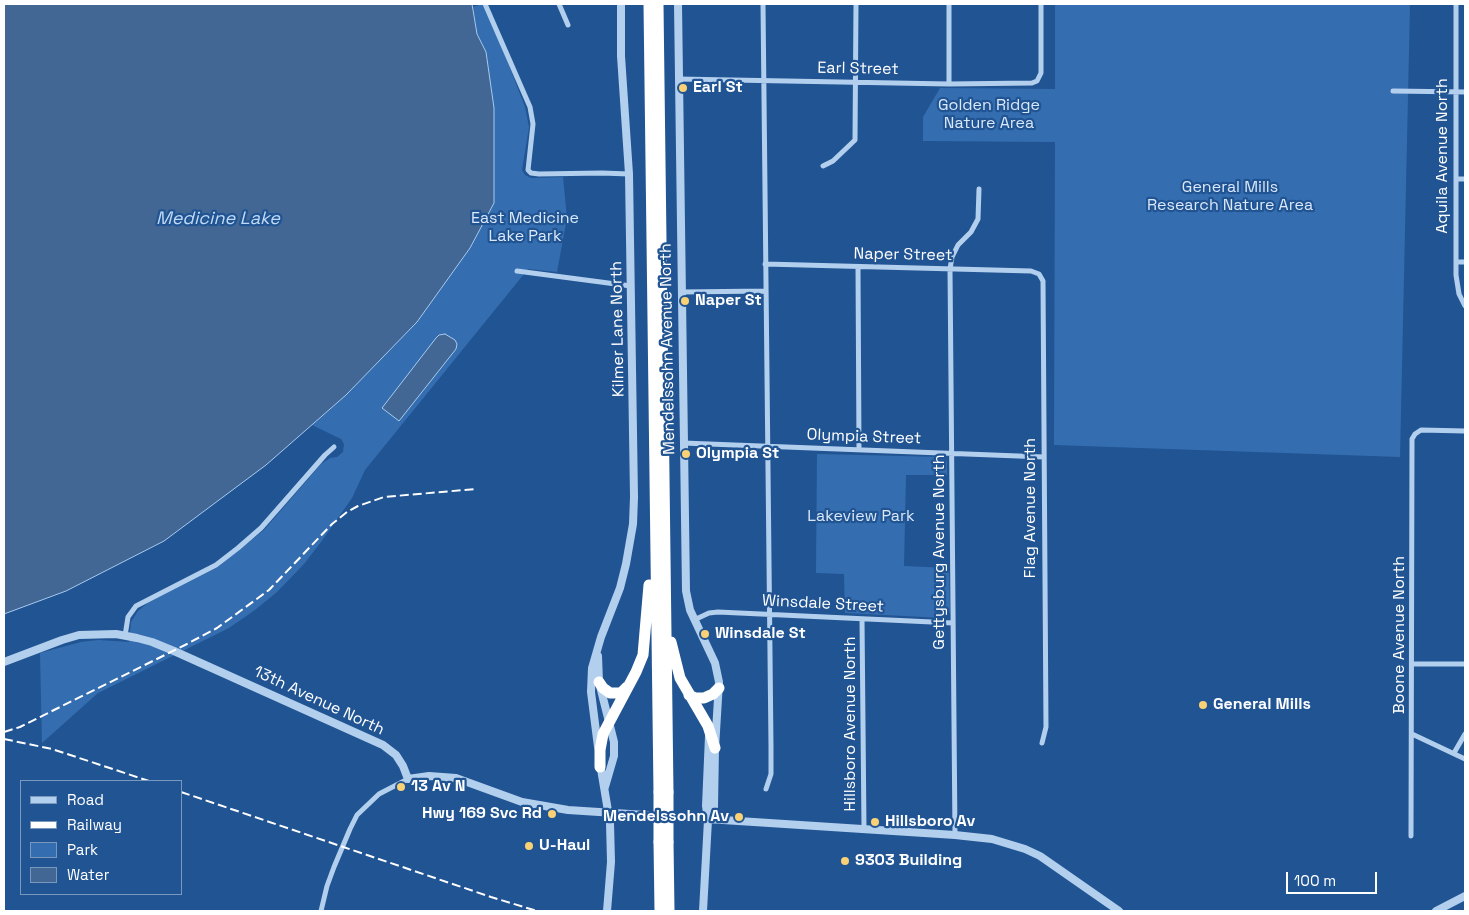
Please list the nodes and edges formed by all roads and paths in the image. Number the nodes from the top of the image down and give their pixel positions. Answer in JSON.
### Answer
{"nodes":[{"id":1,"x":485,"y":4,"type":"edge"},
{"id":2,"x":559,"y":4,"type":"edge"},
{"id":3,"x":621,"y":4,"type":"edge"},
{"id":4,"x":649,"y":4,"type":"edge"},
{"id":5,"x":658,"y":4,"type":"edge"},
{"id":6,"x":678,"y":4,"type":"edge"},
{"id":7,"x":764,"y":4,"type":"edge"},
{"id":8,"x":856,"y":4,"type":"edge"},
{"id":9,"x":949,"y":4,"type":"edge"},
{"id":10,"x":1041,"y":4,"type":"edge"},
{"id":11,"x":1456,"y":4,"type":"edge"},
{"id":12,"x":568,"y":26,"type":"dead end"},
{"id":13,"x":678,"y":79,"type":"junction"},
{"id":14,"x":764,"y":80,"type":"junction"},
{"id":15,"x":856,"y":81,"type":"junction"},
{"id":16,"x":949,"y":84,"type":"junction"},
{"id":17,"x":1393,"y":91,"type":"dead end"},
{"id":18,"x":1456,"y":92,"type":"junction"},
{"id":19,"x":1465,"y":92,"type":"edge"},
{"id":20,"x":823,"y":166,"type":"dead end"},
{"id":21,"x":629,"y":174,"type":"junction"},
{"id":22,"x":1456,"y":179,"type":"junction"},
{"id":23,"x":1465,"y":179,"type":"edge"},
{"id":24,"x":979,"y":189,"type":"dead end"},
{"id":25,"x":1456,"y":262,"type":"junction"},
{"id":26,"x":1465,"y":262,"type":"edge"},
{"id":27,"x":766,"y":264,"type":"junction"},
{"id":28,"x":858,"y":267,"type":"junction"},
{"id":29,"x":950,"y":269,"type":"junction"},
{"id":30,"x":517,"y":271,"type":"dead end"},
{"id":31,"x":1039,"y":274,"type":"joint"},
{"id":32,"x":631,"y":286,"type":"junction"},
{"id":33,"x":766,"y":290,"type":"junction"},
{"id":34,"x":681,"y":292,"type":"junction"},
{"id":35,"x":1465,"y":306,"type":"edge"},
{"id":36,"x":1465,"y":431,"type":"edge"},
{"id":37,"x":683,"y":443,"type":"junction"},
{"id":38,"x":768,"y":446,"type":"junction"},
{"id":39,"x":334,"y":447,"type":"dead end"},
{"id":40,"x":859,"y":449,"type":"junction"},
{"id":41,"x":952,"y":453,"type":"junction"},
{"id":42,"x":1044,"y":457,"type":"junction"},
{"id":43,"x":655,"y":486,"type":"junction"},
{"id":44,"x":665,"y":547,"type":"junction"},
{"id":45,"x":770,"y":615,"type":"junction"},
{"id":46,"x":862,"y":619,"type":"junction"},
{"id":47,"x":694,"y":620,"type":"junction"},
{"id":48,"x":953,"y":623,"type":"junction"},
{"id":49,"x":125,"y":636,"type":"junction"},
{"id":50,"x":598,"y":649,"type":"junction"},
{"id":51,"x":4,"y":662,"type":"edge"},
{"id":52,"x":1412,"y":664,"type":"junction"},
{"id":53,"x":1465,"y":664,"type":"edge"},
{"id":54,"x":600,"y":682,"type":"junction"},
{"id":55,"x":630,"y":684,"type":"junction"},
{"id":56,"x":719,"y":688,"type":"junction"},
{"id":57,"x":689,"y":695,"type":"junction"},
{"id":58,"x":609,"y":720,"type":"junction"},
{"id":59,"x":710,"y":732,"type":"junction"},
{"id":60,"x":1412,"y":734,"type":"junction"},
{"id":61,"x":1465,"y":734,"type":"edge"},
{"id":62,"x":1042,"y":743,"type":"dead end"},
{"id":63,"x":715,"y":748,"type":"junction"},
{"id":64,"x":1454,"y":753,"type":"junction"},
{"id":65,"x":1465,"y":760,"type":"edge"},
{"id":66,"x":600,"y":767,"type":"junction"},
{"id":67,"x":408,"y":779,"type":"junction"},
{"id":68,"x":604,"y":789,"type":"junction"},
{"id":69,"x":766,"y":789,"type":"dead end"},
{"id":70,"x":663,"y":792,"type":"junction"},
{"id":71,"x":608,"y":813,"type":"junction"},
{"id":72,"x":708,"y":820,"type":"junction"},
{"id":73,"x":864,"y":829,"type":"junction"},
{"id":74,"x":955,"y":835,"type":"junction"},
{"id":75,"x":1411,"y":836,"type":"dead end"},
{"id":76,"x":1465,"y":896,"type":"edge"},
{"id":77,"x":322,"y":911,"type":"edge"},
{"id":78,"x":607,"y":911,"type":"edge"},
{"id":79,"x":664,"y":911,"type":"edge"},
{"id":80,"x":703,"y":911,"type":"edge"},
{"id":81,"x":1119,"y":911,"type":"edge"},
{"id":82,"x":1436,"y":911,"type":"edge"}],
"edges":[{"from":1,"to":21,"type":"street"},
{"from":2,"to":12,"type":"street"},
{"from":3,"to":21,"type":"street","name":"Kilmer Lane North"},
{"from":4,"to":43,"type":"highway"},
{"from":5,"to":44,"type":"highway"},
{"from":6,"to":13,"type":"street","name":"Mendelssohn Avenue North"},
{"from":7,"to":14,"type":"street"},
{"from":8,"to":15,"type":"street"},
{"from":9,"to":16,"type":"street"},
{"from":10,"to":16,"type":"street","name":"Earl Street"},
{"from":11,"to":18,"type":"street","name":"Aquila Avenue North"},
{"from":13,"to":14,"type":"street","name":"Earl Street"},
{"from":13,"to":34,"type":"street","name":"Mendelssohn Avenue North"},
{"from":14,"to":15,"type":"street","name":"Earl Street"},
{"from":14,"to":27,"type":"street"},
{"from":15,"to":16,"type":"street","name":"Earl Street"},
{"from":15,"to":20,"type":"street"},
{"from":17,"to":18,"type":"street"},
{"from":18,"to":19,"type":"street"},
{"from":18,"to":22,"type":"street","name":"Aquila Avenue North"},
{"from":21,"to":32,"type":"street","name":"Kilmer Lane North"},
{"from":22,"to":23,"type":"street"},
{"from":22,"to":25,"type":"street","name":"Aquila Avenue North"},
{"from":24,"to":29,"type":"street","name":"Gettysburg Avenue North"},
{"from":25,"to":26,"type":"street"},
{"from":25,"to":35,"type":"street","name":"Aquila Avenue North"},
{"from":27,"to":28,"type":"street","name":"Naper Street"},
{"from":27,"to":33,"type":"street"},
{"from":28,"to":29,"type":"street","name":"Naper Street"},
{"from":28,"to":40,"type":"street"},
{"from":29,"to":31,"type":"street","name":"Naper Street"},
{"from":29,"to":41,"type":"street","name":"Gettysburg Avenue North"},
{"from":30,"to":32,"type":"street"},
{"from":31,"to":42,"type":"street","name":"Flag Avenue North"},
{"from":32,"to":50,"type":"street","name":"Kilmer Lane North"},
{"from":33,"to":34,"type":"street"},
{"from":33,"to":38,"type":"street"},
{"from":34,"to":37,"type":"street","name":"Mendelssohn Avenue North"},
{"from":36,"to":52,"type":"street","name":"Boone Avenue North"},
{"from":37,"to":38,"type":"street","name":"Olympia Street"},
{"from":37,"to":47,"type":"street","name":"Mendelssohn Avenue North"},
{"from":38,"to":40,"type":"street","name":"Olympia Street"},
{"from":38,"to":45,"type":"street"},
{"from":39,"to":49,"type":"street"},
{"from":40,"to":41,"type":"street","name":"Olympia Street"},
{"from":41,"to":42,"type":"street","name":"Olympia Street"},
{"from":41,"to":48,"type":"street","name":"Gettysburg Avenue North"},
{"from":42,"to":62,"type":"street","name":"Flag Avenue North"},
{"from":43,"to":55,"type":"highway"},
{"from":43,"to":70,"type":"highway"},
{"from":44,"to":57,"type":"highway"},
{"from":44,"to":70,"type":"highway"},
{"from":45,"to":46,"type":"street","name":"Winsdale Street"},
{"from":45,"to":47,"type":"street","name":"Winsdale Street"},
{"from":45,"to":69,"type":"street"},
{"from":46,"to":48,"type":"street","name":"Winsdale Street"},
{"from":46,"to":73,"type":"street","name":"Hillsboro Avenue North"},
{"from":47,"to":56,"type":"street","name":"Mendelssohn Avenue North"},
{"from":48,"to":74,"type":"street","name":"Gettysburg Avenue North"},
{"from":49,"to":51,"type":"street","name":"13th Avenue North"},
{"from":49,"to":67,"type":"street","name":"13th Avenue North"},
{"from":50,"to":54,"type":"street","name":"Kilmer Lane North"},
{"from":50,"to":66,"type":"street","name":"Kilmer Lane North"},
{"from":52,"to":53,"type":"street"},
{"from":52,"to":60,"type":"street","name":"Boone Avenue North"},
{"from":54,"to":55,"type":"highway"},
{"from":54,"to":58,"type":"street","name":"Kilmer Lane North"},
{"from":55,"to":58,"type":"highway"},
{"from":56,"to":57,"type":"highway"},
{"from":56,"to":59,"type":"street","name":"Mendelssohn Avenue North"},
{"from":56,"to":63,"type":"street","name":"Mendelssohn Avenue North"},
{"from":57,"to":59,"type":"highway"},
{"from":58,"to":66,"type":"highway"},
{"from":58,"to":68,"type":"street","name":"Kilmer Lane North"},
{"from":59,"to":63,"type":"highway"},
{"from":59,"to":72,"type":"street","name":"Mendelssohn Avenue North"},
{"from":60,"to":64,"type":"street"},
{"from":60,"to":75,"type":"street","name":"Boone Avenue North"},
{"from":61,"to":64,"type":"street"},
{"from":63,"to":72,"type":"street","name":"Mendelssohn Avenue North"},
{"from":64,"to":65,"type":"street"},
{"from":66,"to":68,"type":"street","name":"Kilmer Lane North"},
{"from":67,"to":71,"type":"street"},
{"from":67,"to":77,"type":"street"},
{"from":68,"to":71,"type":"street","name":"Kilmer Lane North"},
{"from":70,"to":79,"type":"highway","bridge":true},
{"from":71,"to":72,"type":"street"},
{"from":71,"to":78,"type":"street","name":"Kilmer Lane North"},
{"from":72,"to":73,"type":"street"},
{"from":72,"to":80,"type":"street","name":"Mendelssohn Avenue North"},
{"from":73,"to":74,"type":"street"},
{"from":74,"to":81,"type":"street"},
{"from":76,"to":82,"type":"street"}]}
